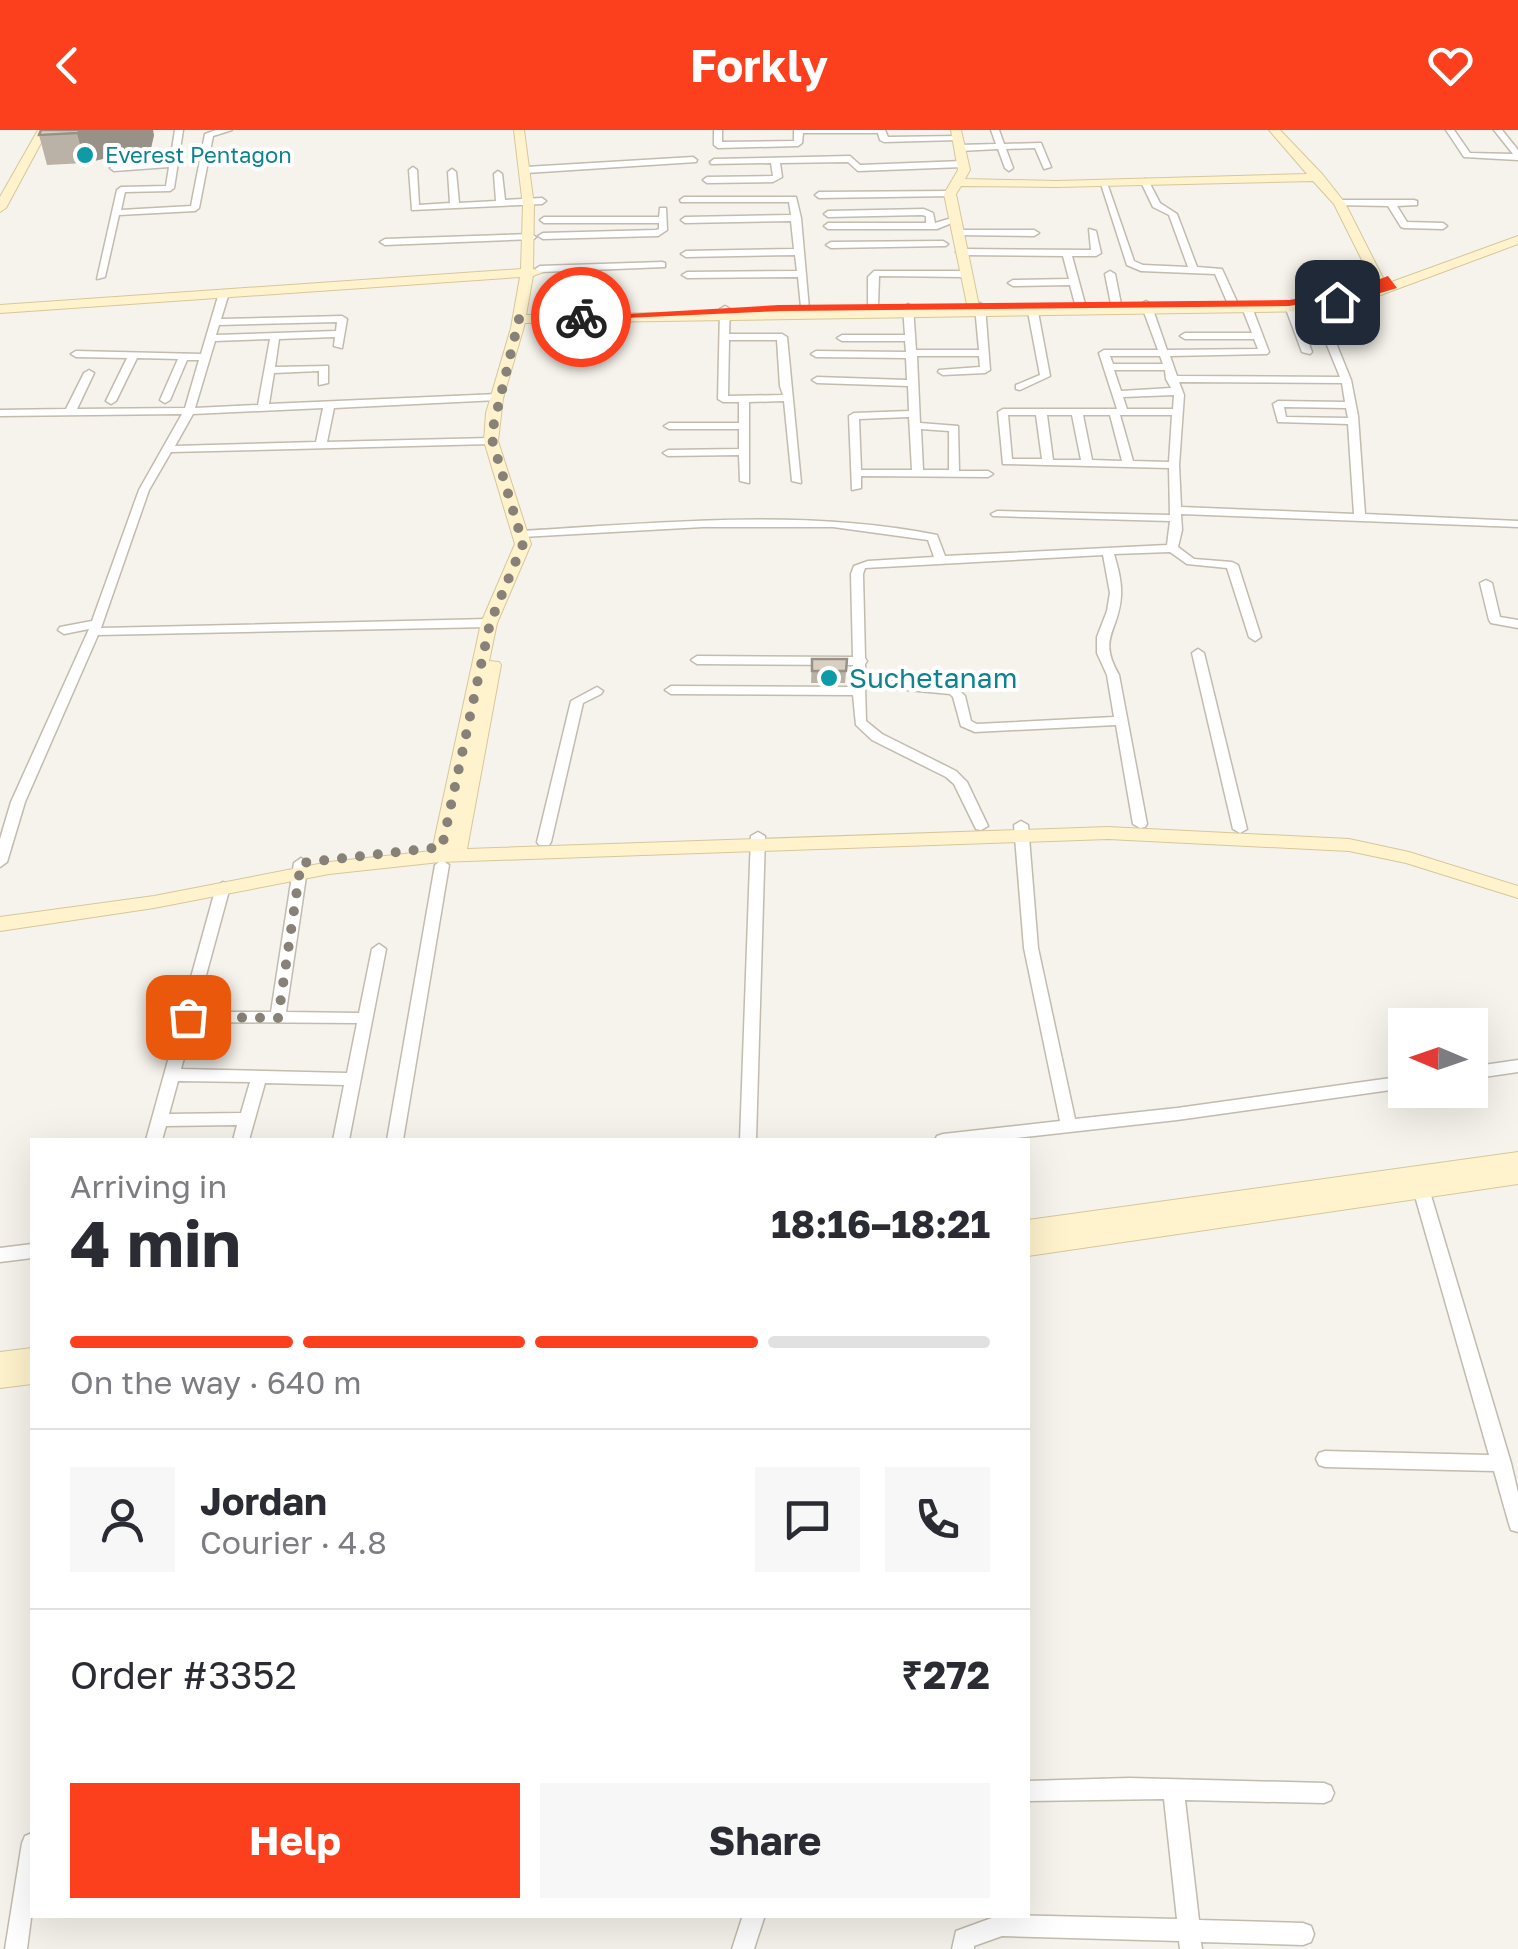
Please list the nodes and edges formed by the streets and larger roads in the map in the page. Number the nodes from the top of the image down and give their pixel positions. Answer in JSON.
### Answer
{"nodes":[{"id":1,"x":39,"y":130,"type":"edge"},
{"id":2,"x":179,"y":130,"type":"edge"},
{"id":3,"x":228,"y":130,"type":"edge"},
{"id":4,"x":519,"y":130,"type":"edge"},
{"id":5,"x":528,"y":130,"type":"edge"},
{"id":6,"x":718,"y":130,"type":"edge"},
{"id":7,"x":996,"y":130,"type":"edge"},
{"id":8,"x":1032,"y":130,"type":"edge"},
{"id":9,"x":1274,"y":130,"type":"edge"},
{"id":10,"x":1283,"y":130,"type":"edge"},
{"id":11,"x":1450,"y":130,"type":"edge"},
{"id":12,"x":1498,"y":130,"type":"edge"},
{"id":13,"x":798,"y":131,"type":"edge"},
{"id":14,"x":843,"y":132,"type":"edge"},
{"id":15,"x":958,"y":139,"type":"edge"},
{"id":16,"x":1513,"y":142,"type":"edge"},
{"id":17,"x":1038,"y":145,"type":"junction"},
{"id":18,"x":1001,"y":146,"type":"junction"},
{"id":19,"x":628,"y":148,"type":"dead end"},
{"id":20,"x":672,"y":148,"type":"dead end"},
{"id":21,"x":845,"y":148,"type":"dead end"},
{"id":22,"x":584,"y":151,"type":"dead end"},
{"id":23,"x":1518,"y":156,"type":"edge"},
{"id":24,"x":693,"y":160,"type":"dead end"},
{"id":25,"x":776,"y":160,"type":"junction"},
{"id":26,"x":676,"y":162,"type":"junction"},
{"id":27,"x":714,"y":162,"type":"dead end"},
{"id":28,"x":174,"y":164,"type":"junction"},
{"id":29,"x":631,"y":164,"type":"junction"},
{"id":30,"x":963,"y":164,"type":"junction"},
{"id":31,"x":586,"y":166,"type":"junction"},
{"id":32,"x":1047,"y":167,"type":"dead end"},
{"id":33,"x":114,"y":168,"type":"dead end"},
{"id":34,"x":1009,"y":168,"type":"dead end"},
{"id":35,"x":413,"y":170,"type":"dead end"},
{"id":36,"x":531,"y":170,"type":"junction"},
{"id":37,"x":452,"y":172,"type":"dead end"},
{"id":38,"x":498,"y":174,"type":"dead end"},
{"id":39,"x":1319,"y":176,"type":"junction"},
{"id":40,"x":707,"y":180,"type":"dead end"},
{"id":41,"x":1145,"y":182,"type":"junction"},
{"id":42,"x":1102,"y":183,"type":"junction"},
{"id":43,"x":200,"y":186,"type":"junction"},
{"id":44,"x":170,"y":188,"type":"junction"},
{"id":45,"x":954,"y":188,"type":"junction"},
{"id":46,"x":3,"y":190,"type":"edge"},
{"id":47,"x":819,"y":194,"type":"dead end"},
{"id":48,"x":684,"y":200,"type":"dead end"},
{"id":49,"x":537,"y":202,"type":"junction"},
{"id":50,"x":501,"y":203,"type":"junction"},
{"id":51,"x":1345,"y":203,"type":"junction"},
{"id":52,"x":1391,"y":203,"type":"junction"},
{"id":53,"x":1414,"y":203,"type":"dead end"},
{"id":54,"x":455,"y":206,"type":"junction"},
{"id":55,"x":0,"y":208,"type":"edge"},
{"id":56,"x":116,"y":213,"type":"junction"},
{"id":57,"x":883,"y":213,"type":"junction"},
{"id":58,"x":828,"y":214,"type":"dead end"},
{"id":59,"x":663,"y":215,"type":"dead end"},
{"id":60,"x":797,"y":218,"type":"junction"},
{"id":61,"x":685,"y":220,"type":"dead end"},
{"id":62,"x":828,"y":226,"type":"dead end"},
{"id":63,"x":886,"y":226,"type":"junction"},
{"id":64,"x":931,"y":226,"type":"junction"},
{"id":65,"x":956,"y":226,"type":"junction"},
{"id":66,"x":1443,"y":226,"type":"dead end"},
{"id":67,"x":539,"y":231,"type":"junction"},
{"id":68,"x":1092,"y":231,"type":"dead end"},
{"id":69,"x":1518,"y":232,"type":"edge"},
{"id":70,"x":1034,"y":233,"type":"dead end"},
{"id":71,"x":1057,"y":235,"type":"dead end"},
{"id":72,"x":1518,"y":240,"type":"edge"},
{"id":73,"x":384,"y":242,"type":"dead end"},
{"id":74,"x":943,"y":244,"type":"dead end"},
{"id":75,"x":888,"y":245,"type":"junction"},
{"id":76,"x":831,"y":246,"type":"dead end"},
{"id":77,"x":800,"y":252,"type":"junction"},
{"id":78,"x":961,"y":252,"type":"junction"},
{"id":79,"x":1064,"y":253,"type":"junction"},
{"id":80,"x":686,"y":254,"type":"dead end"},
{"id":81,"x":662,"y":265,"type":"dead end"},
{"id":82,"x":1193,"y":268,"type":"junction"},
{"id":83,"x":534,"y":273,"type":"junction"},
{"id":84,"x":802,"y":274,"type":"junction"},
{"id":85,"x":964,"y":274,"type":"junction"},
{"id":86,"x":1110,"y":274,"type":"dead end"},
{"id":87,"x":687,"y":275,"type":"dead end"},
{"id":88,"x":100,"y":278,"type":"dead end"},
{"id":89,"x":1075,"y":282,"type":"junction"},
{"id":90,"x":1013,"y":283,"type":"dead end"},
{"id":91,"x":1386,"y":284,"type":"junction"},
{"id":92,"x":224,"y":295,"type":"junction"},
{"id":93,"x":1080,"y":304,"type":"junction"},
{"id":94,"x":1116,"y":304,"type":"junction"},
{"id":95,"x":1233,"y":304,"type":"junction"},
{"id":96,"x":1316,"y":304,"type":"junction"},
{"id":97,"x":806,"y":307,"type":"junction"},
{"id":98,"x":873,"y":307,"type":"junction"},
{"id":99,"x":978,"y":308,"type":"junction"},
{"id":100,"x":1147,"y":308,"type":"junction"},
{"id":101,"x":1291,"y":309,"type":"junction"},
{"id":102,"x":909,"y":310,"type":"junction"},
{"id":103,"x":1248,"y":310,"type":"junction"},
{"id":104,"x":0,"y":312,"type":"edge"},
{"id":105,"x":1033,"y":312,"type":"junction"},
{"id":106,"x":725,"y":313,"type":"junction"},
{"id":107,"x":525,"y":319,"type":"junction"},
{"id":108,"x":217,"y":322,"type":"junction"},
{"id":109,"x":341,"y":334,"type":"junction"},
{"id":110,"x":275,"y":336,"type":"junction"},
{"id":111,"x":1185,"y":336,"type":"dead end"},
{"id":112,"x":1257,"y":336,"type":"junction"},
{"id":113,"x":722,"y":337,"type":"junction"},
{"id":114,"x":212,"y":338,"type":"junction"},
{"id":115,"x":842,"y":338,"type":"dead end"},
{"id":116,"x":911,"y":338,"type":"junction"},
{"id":117,"x":339,"y":346,"type":"dead end"},
{"id":118,"x":1307,"y":352,"type":"dead end"},
{"id":119,"x":985,"y":353,"type":"junction"},
{"id":120,"x":1161,"y":353,"type":"junction"},
{"id":121,"x":76,"y":354,"type":"dead end"},
{"id":122,"x":816,"y":354,"type":"dead end"},
{"id":123,"x":913,"y":354,"type":"junction"},
{"id":124,"x":134,"y":355,"type":"junction"},
{"id":125,"x":184,"y":356,"type":"junction"},
{"id":126,"x":206,"y":357,"type":"junction"},
{"id":127,"x":1108,"y":367,"type":"junction"},
{"id":128,"x":270,"y":370,"type":"junction"},
{"id":129,"x":942,"y":372,"type":"dead end"},
{"id":130,"x":90,"y":374,"type":"dead end"},
{"id":131,"x":1171,"y":379,"type":"junction"},
{"id":132,"x":817,"y":380,"type":"dead end"},
{"id":133,"x":1346,"y":380,"type":"junction"},
{"id":134,"x":323,"y":383,"type":"dead end"},
{"id":135,"x":915,"y":383,"type":"junction"},
{"id":136,"x":1020,"y":387,"type":"dead end"},
{"id":137,"x":1116,"y":394,"type":"junction"},
{"id":138,"x":498,"y":397,"type":"junction"},
{"id":139,"x":789,"y":398,"type":"junction"},
{"id":140,"x":744,"y":399,"type":"junction"},
{"id":141,"x":165,"y":400,"type":"dead end"},
{"id":142,"x":112,"y":401,"type":"dead end"},
{"id":143,"x":329,"y":405,"type":"junction"},
{"id":144,"x":1351,"y":405,"type":"junction"},
{"id":145,"x":263,"y":408,"type":"junction"},
{"id":146,"x":190,"y":411,"type":"junction"},
{"id":147,"x":70,"y":412,"type":"junction"},
{"id":148,"x":1041,"y":412,"type":"junction"},
{"id":149,"x":1077,"y":412,"type":"junction"},
{"id":150,"x":1118,"y":412,"type":"junction"},
{"id":151,"x":1178,"y":412,"type":"junction"},
{"id":152,"x":0,"y":413,"type":"edge"},
{"id":153,"x":916,"y":420,"type":"junction"},
{"id":154,"x":1353,"y":421,"type":"junction"},
{"id":155,"x":669,"y":426,"type":"dead end"},
{"id":156,"x":744,"y":426,"type":"junction"},
{"id":157,"x":492,"y":441,"type":"junction"},
{"id":158,"x":321,"y":446,"type":"junction"},
{"id":159,"x":166,"y":449,"type":"junction"},
{"id":160,"x":668,"y":452,"type":"dead end"},
{"id":161,"x":745,"y":452,"type":"junction"},
{"id":162,"x":1048,"y":463,"type":"junction"},
{"id":163,"x":1086,"y":464,"type":"junction"},
{"id":164,"x":1128,"y":464,"type":"junction"},
{"id":165,"x":1174,"y":465,"type":"junction"},
{"id":166,"x":856,"y":473,"type":"junction"},
{"id":167,"x":918,"y":474,"type":"junction"},
{"id":168,"x":954,"y":474,"type":"junction"},
{"id":169,"x":988,"y":474,"type":"dead end"},
{"id":170,"x":745,"y":480,"type":"dead end"},
{"id":171,"x":796,"y":482,"type":"dead end"},
{"id":172,"x":856,"y":488,"type":"dead end"},
{"id":173,"x":997,"y":514,"type":"dead end"},
{"id":174,"x":1176,"y":514,"type":"junction"},
{"id":175,"x":1360,"y":517,"type":"junction"},
{"id":176,"x":1518,"y":524,"type":"edge"},
{"id":177,"x":527,"y":534,"type":"junction"},
{"id":178,"x":1172,"y":548,"type":"junction"},
{"id":179,"x":1108,"y":550,"type":"junction"},
{"id":180,"x":940,"y":560,"type":"junction"},
{"id":181,"x":1486,"y":583,"type":"dead end"},
{"id":182,"x":490,"y":623,"type":"junction"},
{"id":183,"x":1518,"y":624,"type":"edge"},
{"id":184,"x":96,"y":628,"type":"junction"},
{"id":185,"x":64,"y":630,"type":"dead end"},
{"id":186,"x":1255,"y":637,"type":"dead end"},
{"id":187,"x":1198,"y":653,"type":"dead end"},
{"id":188,"x":697,"y":660,"type":"dead end"},
{"id":189,"x":861,"y":661,"type":"junction"},
{"id":190,"x":861,"y":686,"type":"junction"},
{"id":191,"x":671,"y":690,"type":"dead end"},
{"id":192,"x":597,"y":691,"type":"dead end"},
{"id":193,"x":1122,"y":722,"type":"junction"},
{"id":194,"x":1140,"y":824,"type":"junction"},
{"id":195,"x":981,"y":826,"type":"junction"},
{"id":196,"x":1240,"y":828,"type":"junction"},
{"id":197,"x":1022,"y":831,"type":"junction"},
{"id":198,"x":758,"y":840,"type":"junction"},
{"id":199,"x":544,"y":842,"type":"junction"},
{"id":200,"x":448,"y":854,"type":"junction"},
{"id":201,"x":0,"y":862,"type":"edge"},
{"id":202,"x":300,"y":868,"type":"junction"},
{"id":203,"x":1518,"y":881,"type":"edge"},
{"id":204,"x":223,"y":887,"type":"junction"},
{"id":205,"x":1518,"y":892,"type":"edge"},
{"id":206,"x":0,"y":916,"type":"edge"},
{"id":207,"x":0,"y":924,"type":"edge"},
{"id":208,"x":378,"y":949,"type":"dead end"},
{"id":209,"x":188,"y":1017,"type":"junction"},
{"id":210,"x":278,"y":1018,"type":"junction"},
{"id":211,"x":364,"y":1018,"type":"junction"},
{"id":212,"x":1518,"y":1066,"type":"edge"},
{"id":213,"x":1488,"y":1070,"type":"edge"},
{"id":214,"x":173,"y":1075,"type":"junction"},
{"id":215,"x":259,"y":1077,"type":"junction"},
{"id":216,"x":353,"y":1079,"type":"junction"},
{"id":217,"x":1388,"y":1084,"type":"edge"},
{"id":218,"x":161,"y":1120,"type":"junction"},
{"id":219,"x":246,"y":1120,"type":"junction"},
{"id":220,"x":1069,"y":1126,"type":"junction"},
{"id":221,"x":155,"y":1138,"type":"edge"},
{"id":222,"x":242,"y":1138,"type":"edge"},
{"id":223,"x":341,"y":1138,"type":"edge"},
{"id":224,"x":395,"y":1138,"type":"edge"},
{"id":225,"x":748,"y":1138,"type":"edge"},
{"id":226,"x":961,"y":1138,"type":"edge"},
{"id":227,"x":1518,"y":1160,"type":"edge"},
{"id":228,"x":1518,"y":1176,"type":"edge"},
{"id":229,"x":1419,"y":1180,"type":"junction"},
{"id":230,"x":1030,"y":1229,"type":"edge"},
{"id":231,"x":1030,"y":1247,"type":"edge"},
{"id":232,"x":30,"y":1251,"type":"edge"},
{"id":233,"x":0,"y":1255,"type":"edge"},
{"id":234,"x":30,"y":1358,"type":"edge"},
{"id":235,"x":0,"y":1362,"type":"edge"},
{"id":236,"x":30,"y":1374,"type":"edge"},
{"id":237,"x":0,"y":1378,"type":"edge"},
{"id":238,"x":1325,"y":1459,"type":"dead end"},
{"id":239,"x":1502,"y":1463,"type":"junction"},
{"id":240,"x":1518,"y":1524,"type":"edge"},
{"id":241,"x":1174,"y":1789,"type":"junction"},
{"id":242,"x":1030,"y":1791,"type":"edge"},
{"id":243,"x":1324,"y":1793,"type":"dead end"},
{"id":244,"x":30,"y":1855,"type":"edge"},
{"id":245,"x":753,"y":1918,"type":"edge"},
{"id":246,"x":1303,"y":1934,"type":"dead end"},
{"id":247,"x":1190,"y":1940,"type":"edge"},
{"id":248,"x":16,"y":1949,"type":"edge"},
{"id":249,"x":744,"y":1949,"type":"edge"},
{"id":250,"x":964,"y":1949,"type":"edge"}],
"edges":[{"from":1,"to":46,"type":"street"},
{"from":2,"to":28,"type":"street"},
{"from":3,"to":43,"type":"street"},
{"from":4,"to":36,"type":"street"},
{"from":5,"to":36,"type":"street"},
{"from":6,"to":13,"type":"street"},
{"from":7,"to":18,"type":"street"},
{"from":8,"to":17,"type":"street"},
{"from":9,"to":39,"type":"street"},
{"from":10,"to":51,"type":"street"},
{"from":11,"to":23,"type":"street"},
{"from":12,"to":16,"type":"street"},
{"from":13,"to":14,"type":"street"},
{"from":14,"to":15,"type":"street"},
{"from":14,"to":21,"type":"street"},
{"from":15,"to":18,"type":"street"},
{"from":15,"to":30,"type":"street"},
{"from":16,"to":23,"type":"street"},
{"from":17,"to":18,"type":"street"},
{"from":17,"to":32,"type":"street"},
{"from":18,"to":34,"type":"street"},
{"from":19,"to":29,"type":"street"},
{"from":20,"to":26,"type":"street"},
{"from":22,"to":31,"type":"street"},
{"from":24,"to":26,"type":"street"},
{"from":25,"to":27,"type":"street"},
{"from":25,"to":30,"type":"street"},
{"from":25,"to":40,"type":"street"},
{"from":26,"to":29,"type":"street"},
{"from":28,"to":33,"type":"street"},
{"from":28,"to":44,"type":"street"},
{"from":29,"to":31,"type":"street"},
{"from":30,"to":45,"type":"street"},
{"from":31,"to":36,"type":"street"},
{"from":35,"to":54,"type":"street"},
{"from":36,"to":49,"type":"street"},
{"from":37,"to":54,"type":"street"},
{"from":38,"to":50,"type":"street"},
{"from":39,"to":41,"type":"street"},
{"from":39,"to":51,"type":"street"},
{"from":41,"to":42,"type":"street"},
{"from":41,"to":82,"type":"street"},
{"from":42,"to":45,"type":"street"},
{"from":42,"to":82,"type":"street"},
{"from":43,"to":44,"type":"street"},
{"from":43,"to":56,"type":"street"},
{"from":44,"to":56,"type":"street"},
{"from":45,"to":47,"type":"street"},
{"from":45,"to":65,"type":"street"},
{"from":46,"to":55,"type":"street"},
{"from":48,"to":60,"type":"street"},
{"from":49,"to":50,"type":"street"},
{"from":49,"to":67,"type":"street"},
{"from":50,"to":54,"type":"street"},
{"from":51,"to":52,"type":"street"},
{"from":51,"to":91,"type":"street"},
{"from":52,"to":53,"type":"street"},
{"from":52,"to":66,"type":"street"},
{"from":56,"to":88,"type":"street"},
{"from":57,"to":58,"type":"street"},
{"from":57,"to":63,"type":"street"},
{"from":57,"to":64,"type":"street"},
{"from":59,"to":67,"type":"street"},
{"from":60,"to":61,"type":"street"},
{"from":60,"to":77,"type":"street"},
{"from":62,"to":63,"type":"street"},
{"from":63,"to":64,"type":"street"},
{"from":63,"to":75,"type":"street"},
{"from":64,"to":65,"type":"street"},
{"from":65,"to":70,"type":"street"},
{"from":65,"to":78,"type":"street"},
{"from":67,"to":73,"type":"street"},
{"from":67,"to":83,"type":"street"},
{"from":68,"to":79,"type":"street"},
{"from":69,"to":91,"type":"street"},
{"from":71,"to":79,"type":"street"},
{"from":72,"to":91,"type":"street"},
{"from":74,"to":75,"type":"street"},
{"from":75,"to":76,"type":"street"},
{"from":77,"to":80,"type":"street"},
{"from":77,"to":84,"type":"street"},
{"from":78,"to":79,"type":"street"},
{"from":78,"to":85,"type":"street"},
{"from":79,"to":89,"type":"street"},
{"from":81,"to":83,"type":"street"},
{"from":82,"to":95,"type":"street"},
{"from":83,"to":92,"type":"street"},
{"from":83,"to":107,"type":"street"},
{"from":84,"to":87,"type":"street"},
{"from":84,"to":97,"type":"street"},
{"from":85,"to":98,"type":"street"},
{"from":85,"to":99,"type":"street"},
{"from":86,"to":94,"type":"street"},
{"from":89,"to":90,"type":"street"},
{"from":89,"to":93,"type":"street"},
{"from":91,"to":96,"type":"street"},
{"from":92,"to":104,"type":"street"},
{"from":92,"to":108,"type":"street"},
{"from":93,"to":94,"type":"street"},
{"from":93,"to":99,"type":"street"},
{"from":94,"to":100,"type":"street"},
{"from":95,"to":96,"type":"street"},
{"from":95,"to":100,"type":"street"},
{"from":96,"to":101,"type":"street"},
{"from":96,"to":133,"type":"street"},
{"from":97,"to":98,"type":"street"},
{"from":97,"to":106,"type":"street"},
{"from":98,"to":102,"type":"street"},
{"from":99,"to":102,"type":"street"},
{"from":99,"to":105,"type":"street"},
{"from":99,"to":119,"type":"street"},
{"from":100,"to":103,"type":"street"},
{"from":100,"to":105,"type":"street"},
{"from":100,"to":120,"type":"street"},
{"from":101,"to":103,"type":"street"},
{"from":101,"to":118,"type":"street"},
{"from":102,"to":106,"type":"street"},
{"from":102,"to":116,"type":"street"},
{"from":103,"to":112,"type":"street"},
{"from":105,"to":136,"type":"street"},
{"from":106,"to":107,"type":"street"},
{"from":106,"to":113,"type":"street"},
{"from":107,"to":138,"type":"street"},
{"from":107,"to":177,"type":"street"},
{"from":108,"to":109,"type":"street"},
{"from":108,"to":114,"type":"street"},
{"from":109,"to":110,"type":"street"},
{"from":109,"to":117,"type":"street"},
{"from":110,"to":114,"type":"street"},
{"from":110,"to":128,"type":"street"},
{"from":111,"to":112,"type":"street"},
{"from":112,"to":120,"type":"street"},
{"from":113,"to":139,"type":"street"},
{"from":113,"to":140,"type":"street"},
{"from":114,"to":126,"type":"street"},
{"from":115,"to":116,"type":"street"},
{"from":116,"to":123,"type":"street"},
{"from":119,"to":123,"type":"street"},
{"from":119,"to":129,"type":"street"},
{"from":120,"to":127,"type":"street"},
{"from":120,"to":131,"type":"street"},
{"from":121,"to":124,"type":"street"},
{"from":122,"to":123,"type":"street"},
{"from":123,"to":135,"type":"street"},
{"from":124,"to":125,"type":"street"},
{"from":124,"to":142,"type":"street"},
{"from":125,"to":126,"type":"street"},
{"from":125,"to":141,"type":"street"},
{"from":126,"to":146,"type":"street"},
{"from":127,"to":131,"type":"street"},
{"from":127,"to":137,"type":"street"},
{"from":128,"to":134,"type":"street"},
{"from":128,"to":145,"type":"street"},
{"from":130,"to":147,"type":"street"},
{"from":131,"to":133,"type":"street"},
{"from":131,"to":137,"type":"street"},
{"from":131,"to":151,"type":"street"},
{"from":132,"to":135,"type":"street"},
{"from":133,"to":144,"type":"street"},
{"from":135,"to":153,"type":"street"},
{"from":137,"to":150,"type":"street"},
{"from":138,"to":143,"type":"street"},
{"from":138,"to":157,"type":"street"},
{"from":139,"to":140,"type":"street"},
{"from":139,"to":171,"type":"street"},
{"from":140,"to":156,"type":"street"},
{"from":143,"to":145,"type":"street"},
{"from":143,"to":158,"type":"street"},
{"from":144,"to":154,"type":"street"},
{"from":144,"to":154,"type":"street"},
{"from":145,"to":146,"type":"street"},
{"from":146,"to":147,"type":"street"},
{"from":146,"to":159,"type":"street"},
{"from":147,"to":152,"type":"street"},
{"from":148,"to":149,"type":"street"},
{"from":148,"to":162,"type":"street"},
{"from":148,"to":162,"type":"street"},
{"from":149,"to":150,"type":"street"},
{"from":149,"to":163,"type":"street"},
{"from":150,"to":151,"type":"street"},
{"from":150,"to":164,"type":"street"},
{"from":151,"to":165,"type":"street"},
{"from":153,"to":166,"type":"street"},
{"from":153,"to":167,"type":"street"},
{"from":153,"to":168,"type":"street"},
{"from":154,"to":175,"type":"street"},
{"from":155,"to":156,"type":"street"},
{"from":156,"to":161,"type":"street"},
{"from":157,"to":158,"type":"street"},
{"from":157,"to":177,"type":"street"},
{"from":158,"to":159,"type":"street"},
{"from":159,"to":184,"type":"street"},
{"from":160,"to":161,"type":"street"},
{"from":161,"to":170,"type":"street"},
{"from":162,"to":163,"type":"street"},
{"from":163,"to":164,"type":"street"},
{"from":164,"to":165,"type":"street"},
{"from":165,"to":174,"type":"street"},
{"from":166,"to":167,"type":"street"},
{"from":166,"to":172,"type":"street"},
{"from":167,"to":168,"type":"street"},
{"from":168,"to":169,"type":"street"},
{"from":173,"to":174,"type":"street"},
{"from":174,"to":175,"type":"street"},
{"from":174,"to":178,"type":"street"},
{"from":175,"to":176,"type":"street"},
{"from":177,"to":180,"type":"street"},
{"from":177,"to":182,"type":"street"},
{"from":177,"to":200,"type":"street"},
{"from":178,"to":179,"type":"street"},
{"from":178,"to":186,"type":"street"},
{"from":179,"to":180,"type":"street"},
{"from":179,"to":193,"type":"street"},
{"from":180,"to":189,"type":"street"},
{"from":181,"to":183,"type":"street"},
{"from":182,"to":184,"type":"street"},
{"from":182,"to":200,"type":"street"},
{"from":184,"to":185,"type":"street"},
{"from":184,"to":201,"type":"street"},
{"from":187,"to":196,"type":"street"},
{"from":188,"to":189,"type":"street"},
{"from":189,"to":190,"type":"street"},
{"from":190,"to":191,"type":"street"},
{"from":190,"to":193,"type":"street"},
{"from":190,"to":195,"type":"street"},
{"from":192,"to":199,"type":"street"},
{"from":193,"to":194,"type":"street"},
{"from":194,"to":196,"type":"street"},
{"from":194,"to":197,"type":"street"},
{"from":195,"to":197,"type":"street"},
{"from":195,"to":198,"type":"street"},
{"from":196,"to":203,"type":"street"},
{"from":197,"to":198,"type":"street"},
{"from":197,"to":205,"type":"street"},
{"from":197,"to":220,"type":"street"},
{"from":198,"to":199,"type":"street"},
{"from":198,"to":200,"type":"street"},
{"from":198,"to":225,"type":"street"},
{"from":199,"to":200,"type":"street"},
{"from":200,"to":202,"type":"street"},
{"from":200,"to":224,"type":"street"},
{"from":202,"to":204,"type":"street"},
{"from":202,"to":206,"type":"street"},
{"from":202,"to":210,"type":"street"},
{"from":204,"to":207,"type":"street"},
{"from":204,"to":209,"type":"street"},
{"from":208,"to":211,"type":"street"},
{"from":209,"to":210,"type":"street"},
{"from":209,"to":214,"type":"street"},
{"from":210,"to":211,"type":"street"},
{"from":211,"to":216,"type":"street"},
{"from":212,"to":213,"type":"street"},
{"from":214,"to":215,"type":"street"},
{"from":214,"to":218,"type":"street"},
{"from":215,"to":216,"type":"street"},
{"from":215,"to":219,"type":"street"},
{"from":216,"to":223,"type":"street"},
{"from":217,"to":220,"type":"street"},
{"from":218,"to":219,"type":"street"},
{"from":218,"to":221,"type":"street"},
{"from":219,"to":222,"type":"street"},
{"from":220,"to":226,"type":"street"},
{"from":227,"to":229,"type":"street"},
{"from":228,"to":229,"type":"street"},
{"from":229,"to":230,"type":"street"},
{"from":229,"to":231,"type":"street"},
{"from":229,"to":239,"type":"street"},
{"from":232,"to":233,"type":"street"},
{"from":234,"to":235,"type":"street"},
{"from":236,"to":237,"type":"street"},
{"from":238,"to":239,"type":"street"},
{"from":239,"to":240,"type":"street"},
{"from":241,"to":242,"type":"street"},
{"from":241,"to":243,"type":"street"},
{"from":241,"to":247,"type":"street"},
{"from":244,"to":248,"type":"street"},
{"from":245,"to":249,"type":"street"},
{"from":246,"to":247,"type":"street"},
{"from":247,"to":250,"type":"street"}]}
